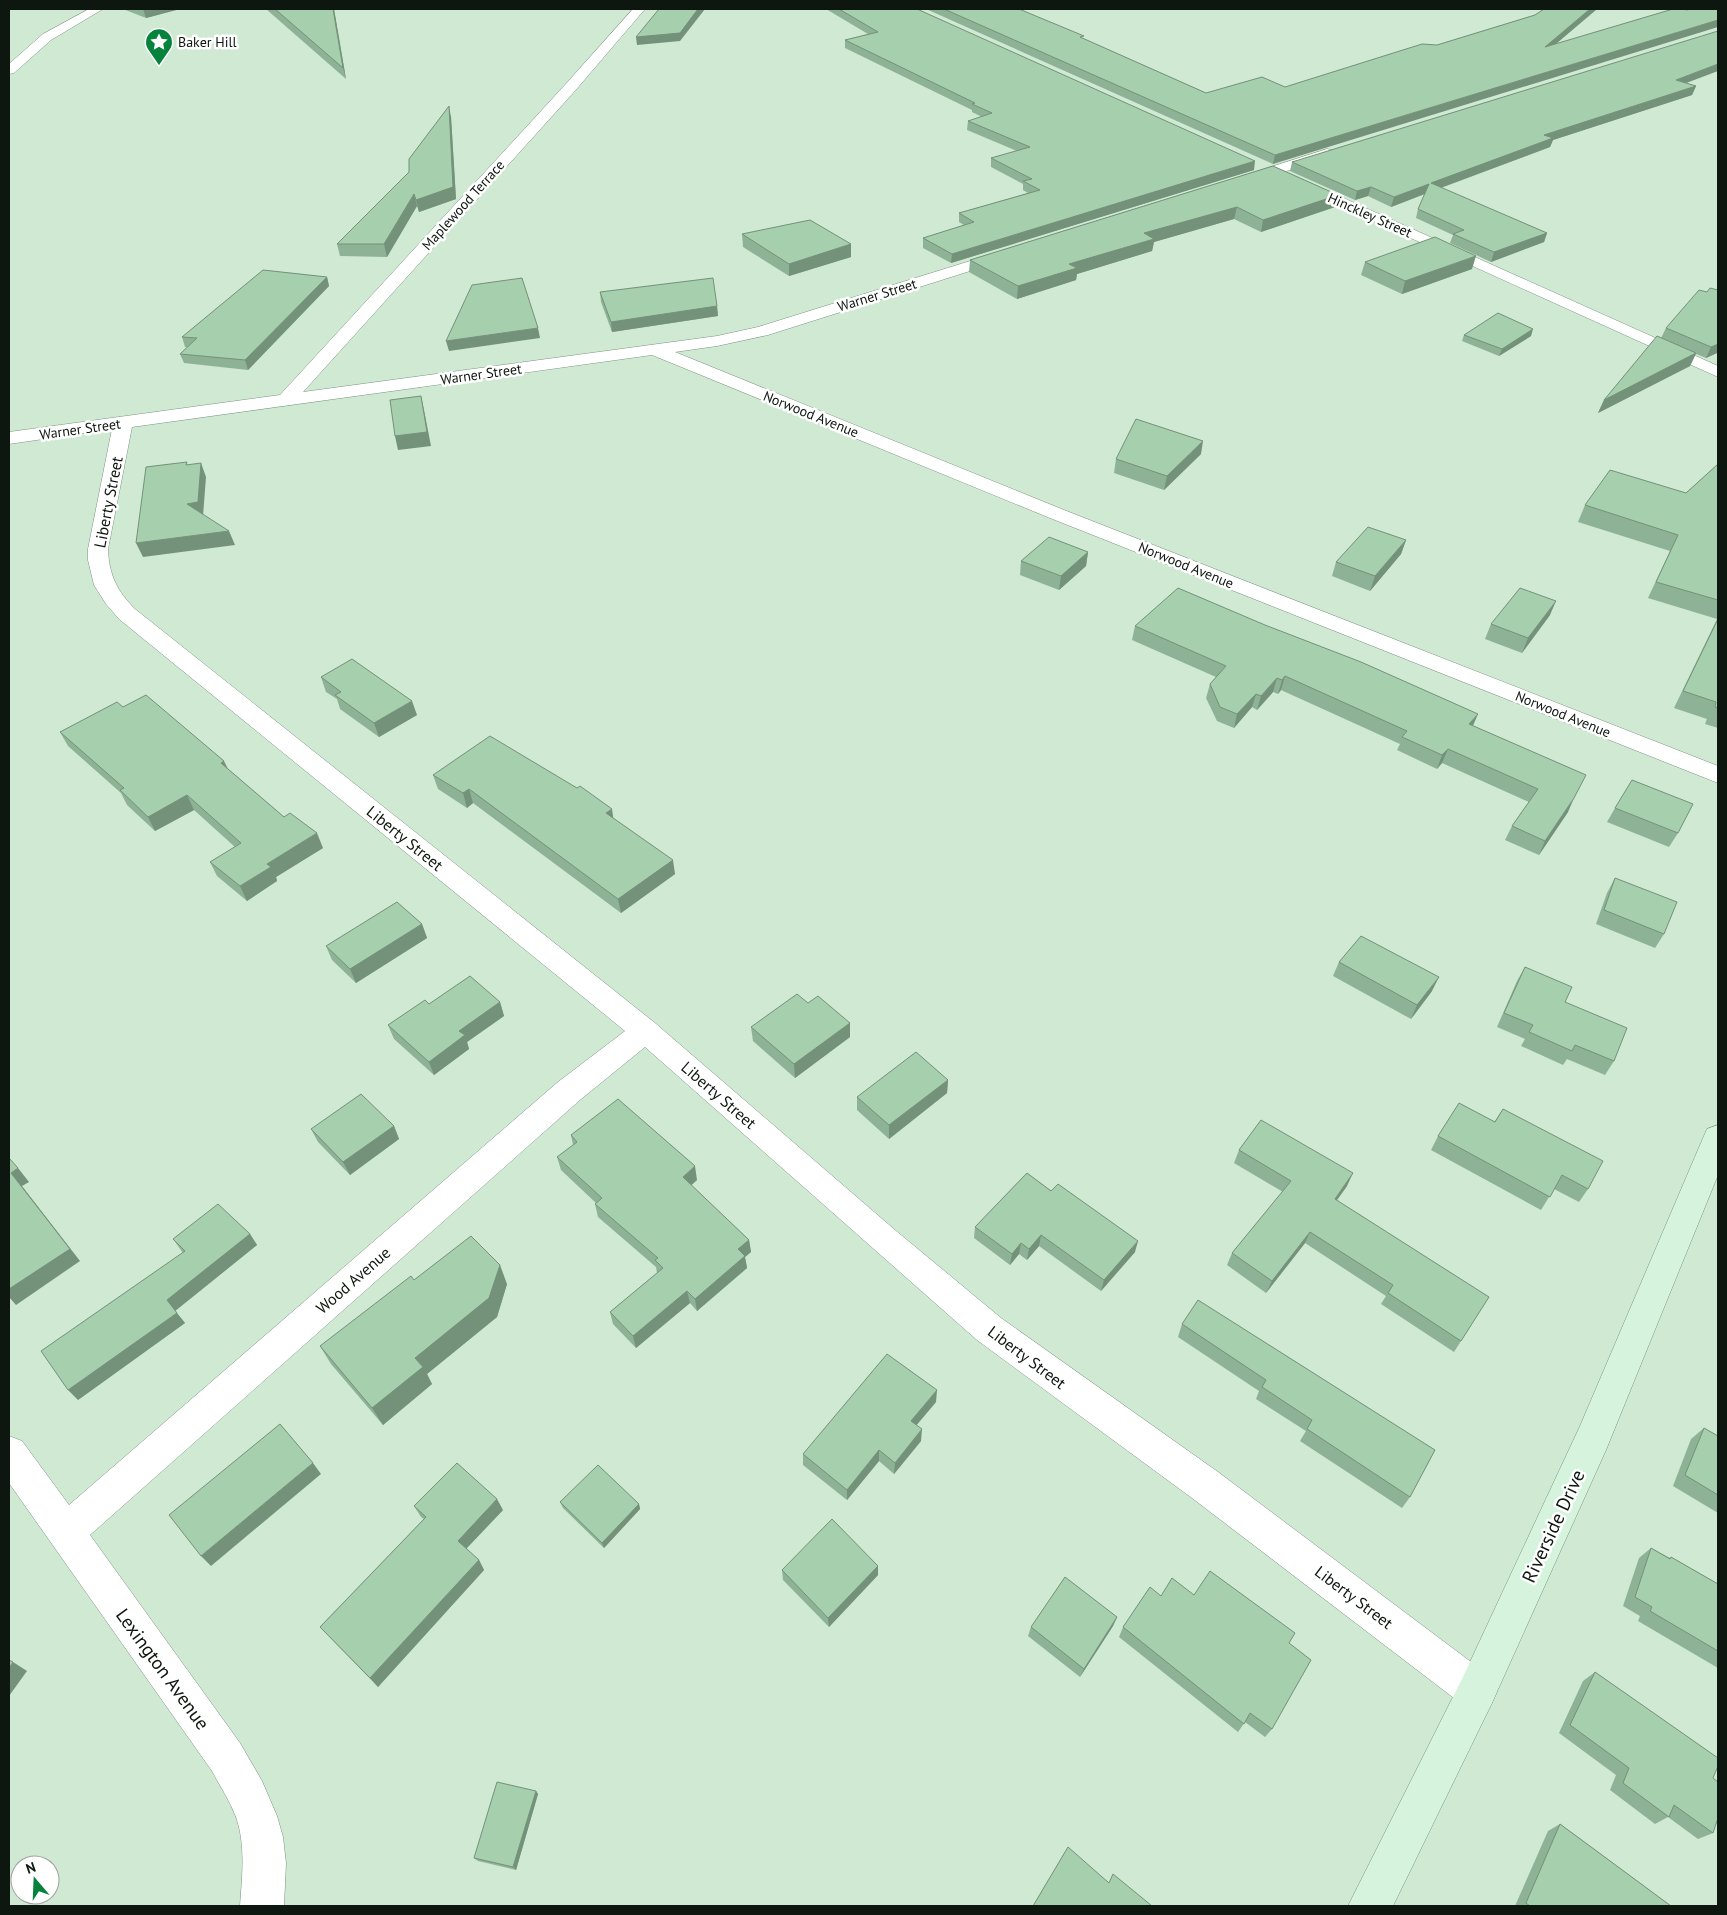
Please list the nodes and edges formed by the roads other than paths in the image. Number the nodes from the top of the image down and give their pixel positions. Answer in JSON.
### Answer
{"nodes":[{"id":1,"x":97,"y":9,"type":"edge"},
{"id":2,"x":639,"y":9,"type":"edge"},
{"id":3,"x":9,"y":70,"type":"edge"},
{"id":4,"x":1338,"y":150,"type":"edge"},
{"id":5,"x":1254,"y":163,"type":"edge"},
{"id":6,"x":1272,"y":171,"type":"junction"},
{"id":7,"x":1227,"y":186,"type":"edge"},
{"id":8,"x":1019,"y":251,"type":"edge"},
{"id":9,"x":656,"y":350,"type":"junction"},
{"id":10,"x":1718,"y":372,"type":"edge"},
{"id":11,"x":286,"y":400,"type":"junction"},
{"id":12,"x":123,"y":423,"type":"junction"},
{"id":13,"x":9,"y":438,"type":"edge"},
{"id":14,"x":1718,"y":775,"type":"edge"},
{"id":15,"x":645,"y":1031,"type":"junction"},
{"id":16,"x":1718,"y":1138,"type":"edge"},
{"id":17,"x":9,"y":1453,"type":"edge"},
{"id":18,"x":65,"y":1533,"type":"junction"},
{"id":19,"x":1477,"y":1691,"type":"junction"},
{"id":20,"x":262,"y":1906,"type":"edge"},
{"id":21,"x":1370,"y":1906,"type":"edge"}],
"edges":[{"from":1,"to":3,"type":"street"},
{"from":2,"to":11,"type":"street","name":"Maplewood Terrace"},
{"from":4,"to":6,"type":"street"},
{"from":5,"to":6,"type":"street","name":"Hinckley Street"},
{"from":6,"to":7,"type":"street"},
{"from":6,"to":10,"type":"street","name":"Hinckley Street"},
{"from":8,"to":9,"type":"street","name":"Warner Street"},
{"from":9,"to":11,"type":"street","name":"Warner Street"},
{"from":9,"to":14,"type":"street","name":"Norwood Avenue"},
{"from":11,"to":12,"type":"street","name":"Warner Street"},
{"from":12,"to":13,"type":"street","name":"Warner Street"},
{"from":12,"to":15,"type":"street","name":"Liberty Street"},
{"from":15,"to":18,"type":"street","name":"Wood Avenue"},
{"from":15,"to":19,"type":"street","name":"Liberty Street"},
{"from":16,"to":19,"type":"street","name":"Riverside Drive"},
{"from":17,"to":18,"type":"street","name":"Lexington Avenue"},
{"from":18,"to":20,"type":"street","name":"Lexington Avenue"},
{"from":19,"to":21,"type":"street","name":"Riverside Drive"}]}
